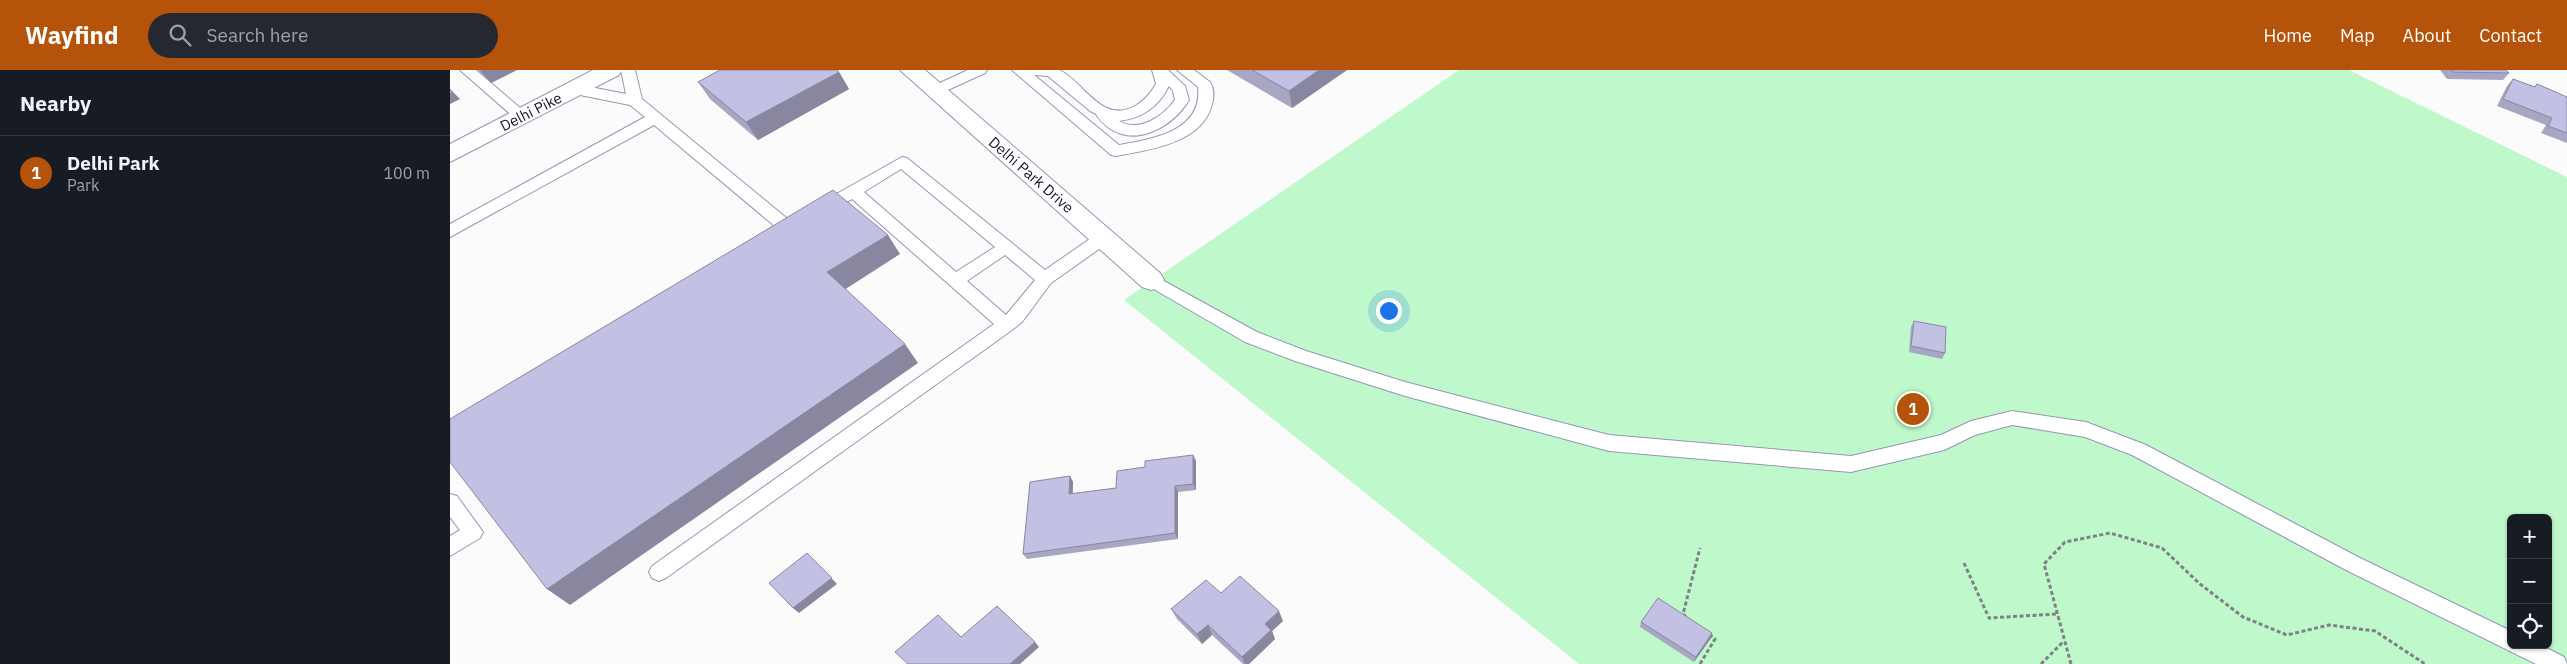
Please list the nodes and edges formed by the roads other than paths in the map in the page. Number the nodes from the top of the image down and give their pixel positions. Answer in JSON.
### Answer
{"nodes":[{"id":1,"x":467,"y":70,"type":"edge"},
{"id":2,"x":628,"y":70,"type":"edge"},
{"id":3,"x":911,"y":70,"type":"edge"},
{"id":4,"x":1019,"y":70,"type":"edge"},
{"id":5,"x":1028,"y":70,"type":"edge"},
{"id":6,"x":1184,"y":70,"type":"edge"},
{"id":7,"x":1160,"y":71,"type":"edge"},
{"id":8,"x":973,"y":72,"type":"edge"},
{"id":9,"x":591,"y":77,"type":"edge"},
{"id":10,"x":934,"y":91,"type":"junction"},
{"id":11,"x":635,"y":101,"type":"junction"},
{"id":12,"x":1095,"y":108,"type":"junction"},
{"id":13,"x":522,"y":117,"type":"junction"},
{"id":14,"x":656,"y":117,"type":"junction"},
{"id":15,"x":450,"y":154,"type":"edge"},
{"id":16,"x":853,"y":191,"type":"junction"},
{"id":17,"x":789,"y":230,"type":"junction"},
{"id":18,"x":450,"y":231,"type":"edge"},
{"id":19,"x":1103,"y":238,"type":"junction"},
{"id":20,"x":772,"y":240,"type":"edge"},
{"id":21,"x":1006,"y":247,"type":"junction"},
{"id":22,"x":1045,"y":279,"type":"junction"},
{"id":23,"x":1151,"y":280,"type":"joint"},
{"id":24,"x":955,"y":281,"type":"junction"},
{"id":25,"x":1006,"y":324,"type":"junction"},
{"id":26,"x":450,"y":502,"type":"edge"},
{"id":27,"x":450,"y":547,"type":"edge"},
{"id":28,"x":659,"y":572,"type":"dead end"},
{"id":29,"x":2507,"y":639,"type":"edge"},
{"id":30,"x":2526,"y":649,"type":"edge"},
{"id":31,"x":2556,"y":664,"type":"edge"}],
"edges":[{"from":1,"to":13,"type":"lane"},
{"from":2,"to":11,"type":"lane"},
{"from":3,"to":10,"type":"street","name":"Delhi Park Drive"},
{"from":4,"to":6,"type":"lane"},
{"from":5,"to":12,"type":"lane"},
{"from":7,"to":12,"type":"lane"},
{"from":7,"to":12,"type":"lane"},
{"from":8,"to":10,"type":"lane"},
{"from":9,"to":11,"type":"lane"},
{"from":9,"to":13,"type":"street","name":"Delhi Pike"},
{"from":10,"to":19,"type":"street","name":"Delhi Park Drive"},
{"from":11,"to":14,"type":"lane"},
{"from":13,"to":15,"type":"street","name":"Delhi Pike"},
{"from":14,"to":17,"type":"lane"},
{"from":14,"to":18,"type":"lane"},
{"from":16,"to":17,"type":"lane"},
{"from":16,"to":21,"type":"lane"},
{"from":16,"to":24,"type":"lane"},
{"from":17,"to":20,"type":"lane"},
{"from":19,"to":22,"type":"lane"},
{"from":19,"to":23,"type":"street","name":"Delhi Park Drive"},
{"from":21,"to":22,"type":"lane"},
{"from":21,"to":24,"type":"lane"},
{"from":22,"to":25,"type":"lane"},
{"from":23,"to":29,"type":"lane"},
{"from":24,"to":25,"type":"lane"},
{"from":25,"to":28,"type":"lane"},
{"from":26,"to":27,"type":"lane"},
{"from":30,"to":31,"type":"lane"}]}
